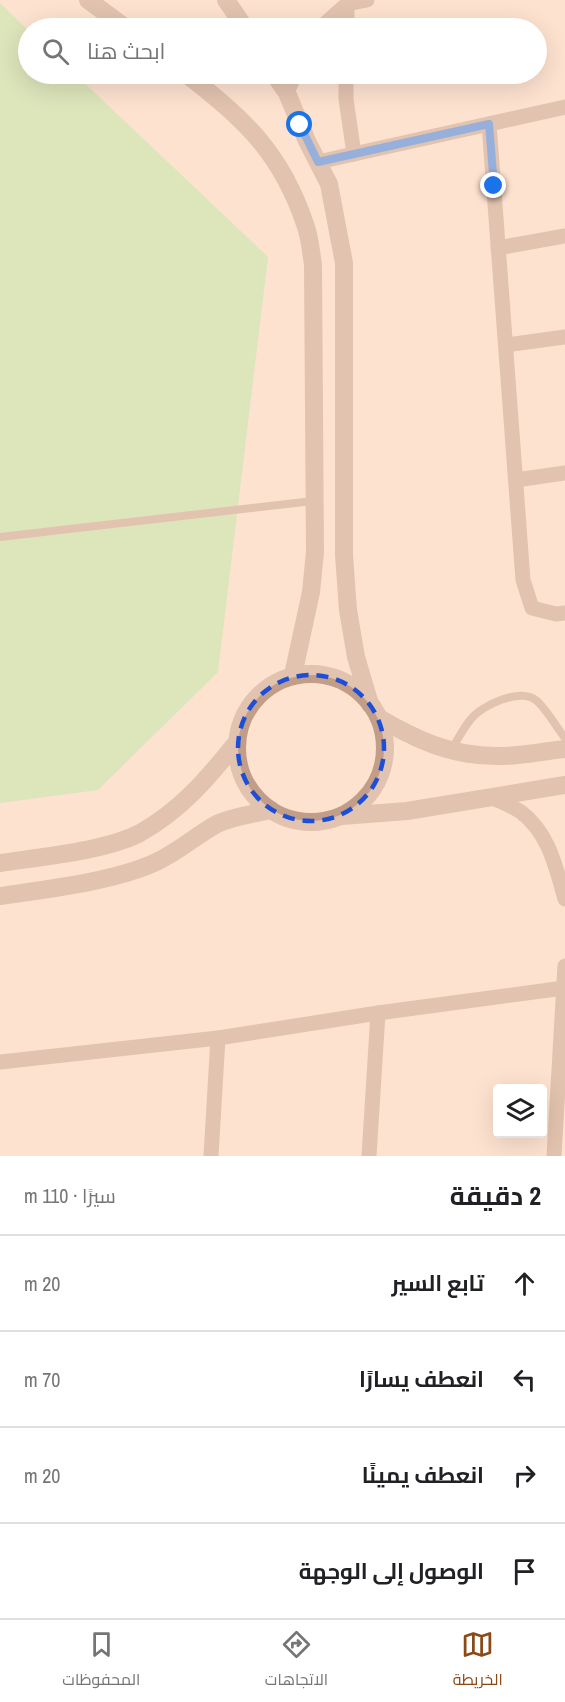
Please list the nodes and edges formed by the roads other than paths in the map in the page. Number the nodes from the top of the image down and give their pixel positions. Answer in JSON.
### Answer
{"nodes":[{"id":1,"x":88,"y":0,"type":"edge"},
{"id":2,"x":226,"y":0,"type":"edge"},
{"id":3,"x":368,"y":0,"type":"edge"},
{"id":4,"x":347,"y":4,"type":"junction"},
{"id":5,"x":112,"y":18,"type":"edge"},
{"id":6,"x":238,"y":18,"type":"edge"},
{"id":7,"x":331,"y":18,"type":"edge"},
{"id":8,"x":347,"y":18,"type":"edge"},
{"id":9,"x":198,"y":84,"type":"edge"},
{"id":10,"x":281,"y":84,"type":"edge"},
{"id":11,"x":291,"y":84,"type":"edge"},
{"id":12,"x":346,"y":84,"type":"edge"},
{"id":13,"x":287,"y":93,"type":"junction"},
{"id":14,"x":565,"y":107,"type":"edge"},
{"id":15,"x":489,"y":124,"type":"junction"},
{"id":16,"x":354,"y":154,"type":"junction"},
{"id":17,"x":318,"y":162,"type":"junction"},
{"id":18,"x":565,"y":236,"type":"edge"},
{"id":19,"x":498,"y":249,"type":"junction"},
{"id":20,"x":565,"y":337,"type":"edge"},
{"id":21,"x":506,"y":345,"type":"junction"},
{"id":22,"x":565,"y":472,"type":"edge"},
{"id":23,"x":516,"y":480,"type":"junction"},
{"id":24,"x":315,"y":501,"type":"junction"},
{"id":25,"x":0,"y":537,"type":"edge"},
{"id":26,"x":565,"y":613,"type":"edge"},
{"id":27,"x":293,"y":675,"type":"junction"},
{"id":28,"x":375,"y":711,"type":"junction"},
{"id":29,"x":565,"y":738,"type":"edge"},
{"id":30,"x":237,"y":742,"type":"junction"},
{"id":31,"x":565,"y":749,"type":"edge"},
{"id":32,"x":451,"y":751,"type":"junction"},
{"id":33,"x":565,"y":785,"type":"edge"},
{"id":34,"x":491,"y":797,"type":"junction"},
{"id":35,"x":271,"y":810,"type":"junction"},
{"id":36,"x":337,"y":817,"type":"junction"},
{"id":37,"x":0,"y":863,"type":"edge"},
{"id":38,"x":0,"y":896,"type":"edge"},
{"id":39,"x":565,"y":900,"type":"edge"},
{"id":40,"x":565,"y":966,"type":"edge"},
{"id":41,"x":564,"y":988,"type":"edge"},
{"id":42,"x":378,"y":1013,"type":"junction"},
{"id":43,"x":218,"y":1038,"type":"junction"},
{"id":44,"x":0,"y":1062,"type":"edge"},
{"id":45,"x":211,"y":1156,"type":"edge"},
{"id":46,"x":369,"y":1156,"type":"edge"},
{"id":47,"x":554,"y":1156,"type":"edge"}],
"edges":[{"from":1,"to":5,"type":"street"},
{"from":2,"to":6,"type":"street"},
{"from":3,"to":4,"type":"street"},
{"from":4,"to":7,"type":"street"},
{"from":4,"to":8,"type":"street"},
{"from":9,"to":24,"type":"street"},
{"from":10,"to":13,"type":"street"},
{"from":11,"to":13,"type":"street"},
{"from":12,"to":16,"type":"street"},
{"from":13,"to":17,"type":"street"},
{"from":14,"to":15,"type":"street"},
{"from":15,"to":16,"type":"street"},
{"from":15,"to":19,"type":"street"},
{"from":16,"to":17,"type":"street"},
{"from":17,"to":28,"type":"street"},
{"from":18,"to":19,"type":"street"},
{"from":19,"to":21,"type":"street"},
{"from":20,"to":21,"type":"street"},
{"from":21,"to":23,"type":"street"},
{"from":22,"to":23,"type":"street"},
{"from":23,"to":26,"type":"street"},
{"from":24,"to":25,"type":"lane"},
{"from":24,"to":27,"type":"street"},
{"from":27,"to":28,"type":"street"},
{"from":27,"to":30,"type":"street"},
{"from":28,"to":32,"type":"street"},
{"from":28,"to":36,"type":"street"},
{"from":29,"to":32,"type":"lane"},
{"from":30,"to":35,"type":"street"},
{"from":30,"to":37,"type":"street"},
{"from":31,"to":32,"type":"street"},
{"from":33,"to":34,"type":"street"},
{"from":34,"to":36,"type":"street"},
{"from":34,"to":39,"type":"street"},
{"from":35,"to":36,"type":"street"},
{"from":35,"to":38,"type":"street"},
{"from":40,"to":41,"type":"street"},
{"from":41,"to":42,"type":"street"},
{"from":41,"to":47,"type":"street"},
{"from":42,"to":43,"type":"street"},
{"from":42,"to":46,"type":"street"},
{"from":43,"to":44,"type":"street"},
{"from":43,"to":45,"type":"street"}]}
